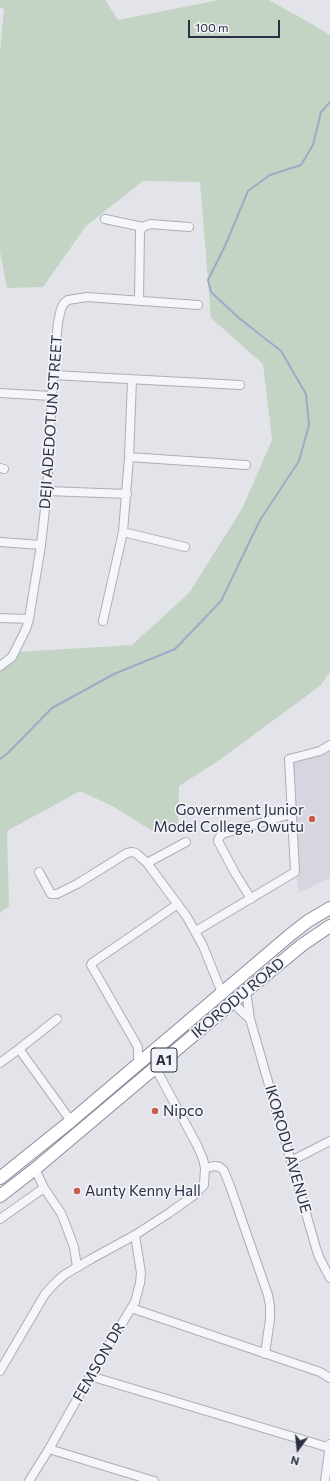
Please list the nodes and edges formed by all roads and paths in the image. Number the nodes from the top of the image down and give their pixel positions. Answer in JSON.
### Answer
{"nodes":[{"id":1,"x":105,"y":219,"type":"dead end"},
{"id":2,"x":143,"y":226,"type":"junction"},
{"id":3,"x":189,"y":226,"type":"dead end"},
{"id":4,"x":139,"y":301,"type":"junction"},
{"id":5,"x":198,"y":305,"type":"dead end"},
{"id":6,"x":52,"y":375,"type":"junction"},
{"id":7,"x":132,"y":380,"type":"junction"},
{"id":8,"x":240,"y":385,"type":"dead end"},
{"id":9,"x":0,"y":393,"type":"edge"},
{"id":10,"x":51,"y":396,"type":"junction"},
{"id":11,"x":130,"y":456,"type":"junction"},
{"id":12,"x":246,"y":465,"type":"dead end"},
{"id":13,"x":47,"y":490,"type":"junction"},
{"id":14,"x":127,"y":494,"type":"junction"},
{"id":15,"x":123,"y":532,"type":"junction"},
{"id":16,"x":0,"y":542,"type":"edge"},
{"id":17,"x":41,"y":545,"type":"junction"},
{"id":18,"x":184,"y":547,"type":"dead end"},
{"id":19,"x":0,"y":618,"type":"edge"},
{"id":20,"x":28,"y":619,"type":"junction"},
{"id":21,"x":103,"y":621,"type":"dead end"},
{"id":22,"x":0,"y":666,"type":"edge"},
{"id":23,"x":330,"y":745,"type":"edge"},
{"id":24,"x":291,"y":814,"type":"junction"},
{"id":25,"x":186,"y":842,"type":"dead end"},
{"id":26,"x":147,"y":863,"type":"junction"},
{"id":27,"x":39,"y":872,"type":"dead end"},
{"id":28,"x":251,"y":899,"type":"junction"},
{"id":29,"x":178,"y":904,"type":"junction"},
{"id":30,"x":330,"y":908,"type":"edge"},
{"id":31,"x":330,"y":926,"type":"edge"},
{"id":32,"x":196,"y":931,"type":"junction"},
{"id":33,"x":246,"y":991,"type":"junction"},
{"id":34,"x":222,"y":993,"type":"junction"},
{"id":35,"x":232,"y":1002,"type":"junction"},
{"id":36,"x":57,"y":1018,"type":"dead end"},
{"id":37,"x":250,"y":1019,"type":"junction"},
{"id":38,"x":19,"y":1049,"type":"junction"},
{"id":39,"x":0,"y":1063,"type":"edge"},
{"id":40,"x":140,"y":1063,"type":"junction"},
{"id":41,"x":156,"y":1067,"type":"junction"},
{"id":42,"x":71,"y":1121,"type":"junction"},
{"id":43,"x":330,"y":1141,"type":"edge"},
{"id":44,"x":291,"y":1162,"type":"junction"},
{"id":45,"x":35,"y":1168,"type":"junction"},
{"id":46,"x":205,"y":1168,"type":"junction"},
{"id":47,"x":0,"y":1178,"type":"edge"},
{"id":48,"x":44,"y":1188,"type":"junction"},
{"id":49,"x":0,"y":1196,"type":"edge"},
{"id":50,"x":0,"y":1219,"type":"edge"},
{"id":51,"x":135,"y":1236,"type":"junction"},
{"id":52,"x":326,"y":1263,"type":"edge"},
{"id":53,"x":77,"y":1267,"type":"junction"},
{"id":54,"x":330,"y":1278,"type":"edge"},
{"id":55,"x":131,"y":1308,"type":"junction"},
{"id":56,"x":265,"y":1354,"type":"junction"},
{"id":57,"x":0,"y":1371,"type":"edge"},
{"id":58,"x":90,"y":1376,"type":"junction"},
{"id":59,"x":330,"y":1378,"type":"edge"},
{"id":60,"x":330,"y":1443,"type":"edge"},
{"id":61,"x":330,"y":1448,"type":"edge"},
{"id":62,"x":49,"y":1449,"type":"junction"},
{"id":63,"x":129,"y":1478,"type":"edge"},
{"id":64,"x":29,"y":1481,"type":"edge"},
{"id":65,"x":154,"y":1481,"type":"edge"},
{"id":66,"x":325,"y":1481,"type":"edge"}],
"edges":[{"from":1,"to":2,"type":"street"},
{"from":2,"to":3,"type":"street"},
{"from":2,"to":4,"type":"street"},
{"from":4,"to":5,"type":"street","name":"DEJI ADEDOTUN STREET"},
{"from":4,"to":6,"type":"street","name":"DEJI ADEDOTUN STREET"},
{"from":6,"to":7,"type":"street"},
{"from":6,"to":10,"type":"street","name":"DEJI ADEDOTUN STREET"},
{"from":7,"to":8,"type":"street"},
{"from":7,"to":11,"type":"street"},
{"from":9,"to":10,"type":"street"},
{"from":10,"to":13,"type":"street","name":"DEJI ADEDOTUN STREET"},
{"from":11,"to":12,"type":"street"},
{"from":11,"to":14,"type":"street"},
{"from":13,"to":14,"type":"street"},
{"from":13,"to":17,"type":"street","name":"DEJI ADEDOTUN STREET"},
{"from":14,"to":15,"type":"street"},
{"from":15,"to":18,"type":"street"},
{"from":15,"to":21,"type":"street"},
{"from":16,"to":17,"type":"street"},
{"from":17,"to":20,"type":"street","name":"DEJI ADEDOTUN STREET"},
{"from":19,"to":20,"type":"street"},
{"from":20,"to":22,"type":"street","name":"DEJI ADEDOTUN STREET"},
{"from":23,"to":24,"type":"street"},
{"from":24,"to":28,"type":"street"},
{"from":24,"to":28,"type":"street"},
{"from":25,"to":26,"type":"street"},
{"from":26,"to":27,"type":"street"},
{"from":26,"to":29,"type":"street"},
{"from":28,"to":32,"type":"street"},
{"from":29,"to":32,"type":"street"},
{"from":29,"to":40,"type":"street"},
{"from":30,"to":34,"type":"highway","name":"IKORODU ROAD","number":"A1"},
{"from":31,"to":33,"type":"highway","name":"IKORODU ROAD","number":"A1"},
{"from":32,"to":34,"type":"street"},
{"from":33,"to":35,"type":"highway","name":"IKORODU ROAD","number":"A1"},
{"from":33,"to":37,"type":"street","name":"IKORODU AVENUE"},
{"from":34,"to":40,"type":"highway","name":"IKORODU ROAD","number":"A1"},
{"from":35,"to":37,"type":"street"},
{"from":35,"to":41,"type":"highway","name":"IKORODU ROAD","number":"A1"},
{"from":36,"to":38,"type":"street"},
{"from":37,"to":44,"type":"street","name":"IKORODU AVENUE"},
{"from":38,"to":39,"type":"street"},
{"from":38,"to":42,"type":"street"},
{"from":40,"to":42,"type":"highway","name":"IKORODU ROAD","number":"A1"},
{"from":41,"to":45,"type":"highway","name":"IKORODU ROAD","number":"A1"},
{"from":41,"to":46,"type":"street"},
{"from":42,"to":47,"type":"highway","name":"IKORODU ROAD","number":"A1"},
{"from":43,"to":44,"type":"street"},
{"from":44,"to":52,"type":"street","name":"IKORODU AVENUE"},
{"from":45,"to":48,"type":"street"},
{"from":45,"to":49,"type":"highway","name":"IKORODU ROAD","number":"A1"},
{"from":46,"to":51,"type":"street"},
{"from":46,"to":56,"type":"street"},
{"from":48,"to":50,"type":"street"},
{"from":48,"to":53,"type":"street"},
{"from":51,"to":53,"type":"street"},
{"from":51,"to":55,"type":"street","name":"FEMSON DR"},
{"from":52,"to":54,"type":"street","name":"IKORODU AVENUE"},
{"from":53,"to":57,"type":"street"},
{"from":55,"to":56,"type":"street"},
{"from":55,"to":58,"type":"street","name":"FEMSON DR"},
{"from":56,"to":59,"type":"street"},
{"from":58,"to":61,"type":"street"},
{"from":58,"to":62,"type":"street","name":"FEMSON DR"},
{"from":60,"to":61,"type":"street"},
{"from":61,"to":66,"type":"street"},
{"from":62,"to":63,"type":"street"},
{"from":62,"to":64,"type":"street","name":"FEMSON DR"},
{"from":63,"to":65,"type":"street"}]}
